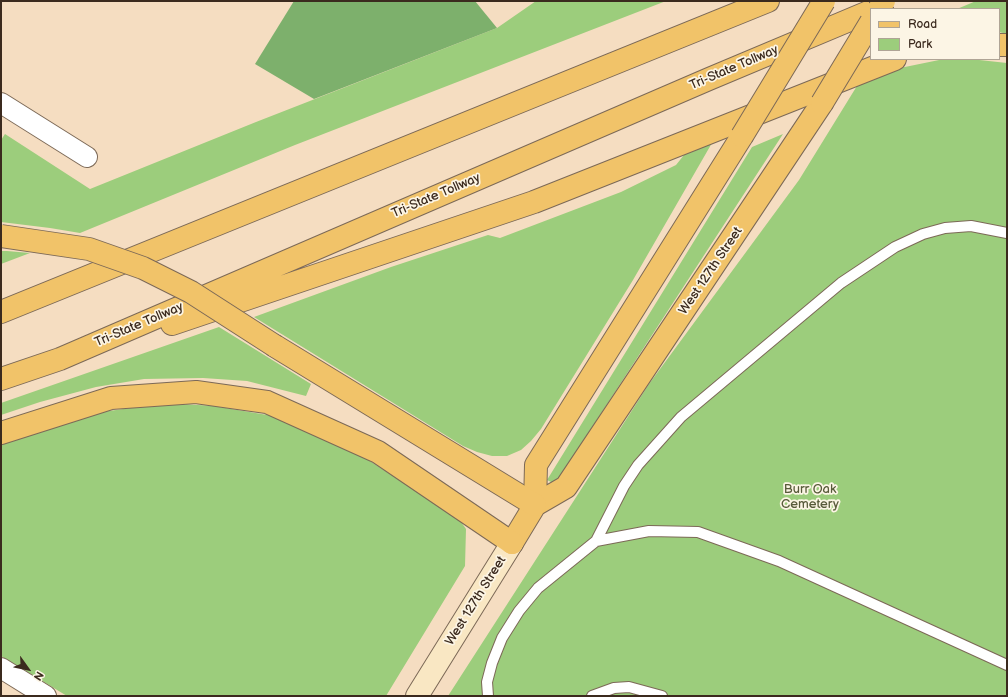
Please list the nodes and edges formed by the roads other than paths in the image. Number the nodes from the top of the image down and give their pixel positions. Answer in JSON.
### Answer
{"nodes":[{"id":1,"x":768,"y":1,"type":"edge"},
{"id":2,"x":824,"y":1,"type":"edge"},
{"id":3,"x":896,"y":1,"type":"edge"},
{"id":4,"x":880,"y":8,"type":"edge"},
{"id":5,"x":870,"y":11,"type":"edge"},
{"id":6,"x":870,"y":24,"type":"edge"},
{"id":7,"x":892,"y":60,"type":"edge"},
{"id":8,"x":1,"y":103,"type":"edge"},
{"id":9,"x":87,"y":157,"type":"dead end"},
{"id":10,"x":1007,"y":232,"type":"edge"},
{"id":11,"x":1,"y":236,"type":"edge"},
{"id":12,"x":1,"y":312,"type":"edge"},
{"id":13,"x":60,"y":359,"type":"junction"},
{"id":14,"x":1,"y":379,"type":"edge"},
{"id":15,"x":1,"y":433,"type":"edge"},
{"id":16,"x":535,"y":505,"type":"junction"},
{"id":17,"x":596,"y":541,"type":"junction"},
{"id":18,"x":512,"y":543,"type":"junction"},
{"id":19,"x":1007,"y":665,"type":"edge"},
{"id":20,"x":1,"y":668,"type":"edge"},
{"id":21,"x":46,"y":696,"type":"edge"},
{"id":22,"x":417,"y":696,"type":"edge"},
{"id":23,"x":488,"y":696,"type":"edge"},
{"id":24,"x":592,"y":696,"type":"edge"},
{"id":25,"x":662,"y":696,"type":"edge"}],
"edges":[{"from":1,"to":12,"type":"main road"},
{"from":2,"to":16,"type":"main road","name":"West 127th Street","bridge":true},
{"from":3,"to":4,"type":"main road"},
{"from":5,"to":13,"type":"main road","name":"Tri-State Tollway"},
{"from":6,"to":16,"type":"main road","name":"West 127th Street","bridge":true},
{"from":7,"to":13,"type":"main road"},
{"from":8,"to":9,"type":"street"},
{"from":10,"to":17,"type":"lane"},
{"from":11,"to":16,"type":"main road","bridge":true},
{"from":13,"to":14,"type":"main road","name":"Tri-State Tollway"},
{"from":15,"to":18,"type":"main road"},
{"from":16,"to":18,"type":"main road","name":"West 127th Street"},
{"from":17,"to":19,"type":"lane"},
{"from":17,"to":23,"type":"lane"},
{"from":18,"to":22,"type":"main road","name":"West 127th Street"},
{"from":20,"to":21,"type":"street"},
{"from":24,"to":25,"type":"lane"}]}
